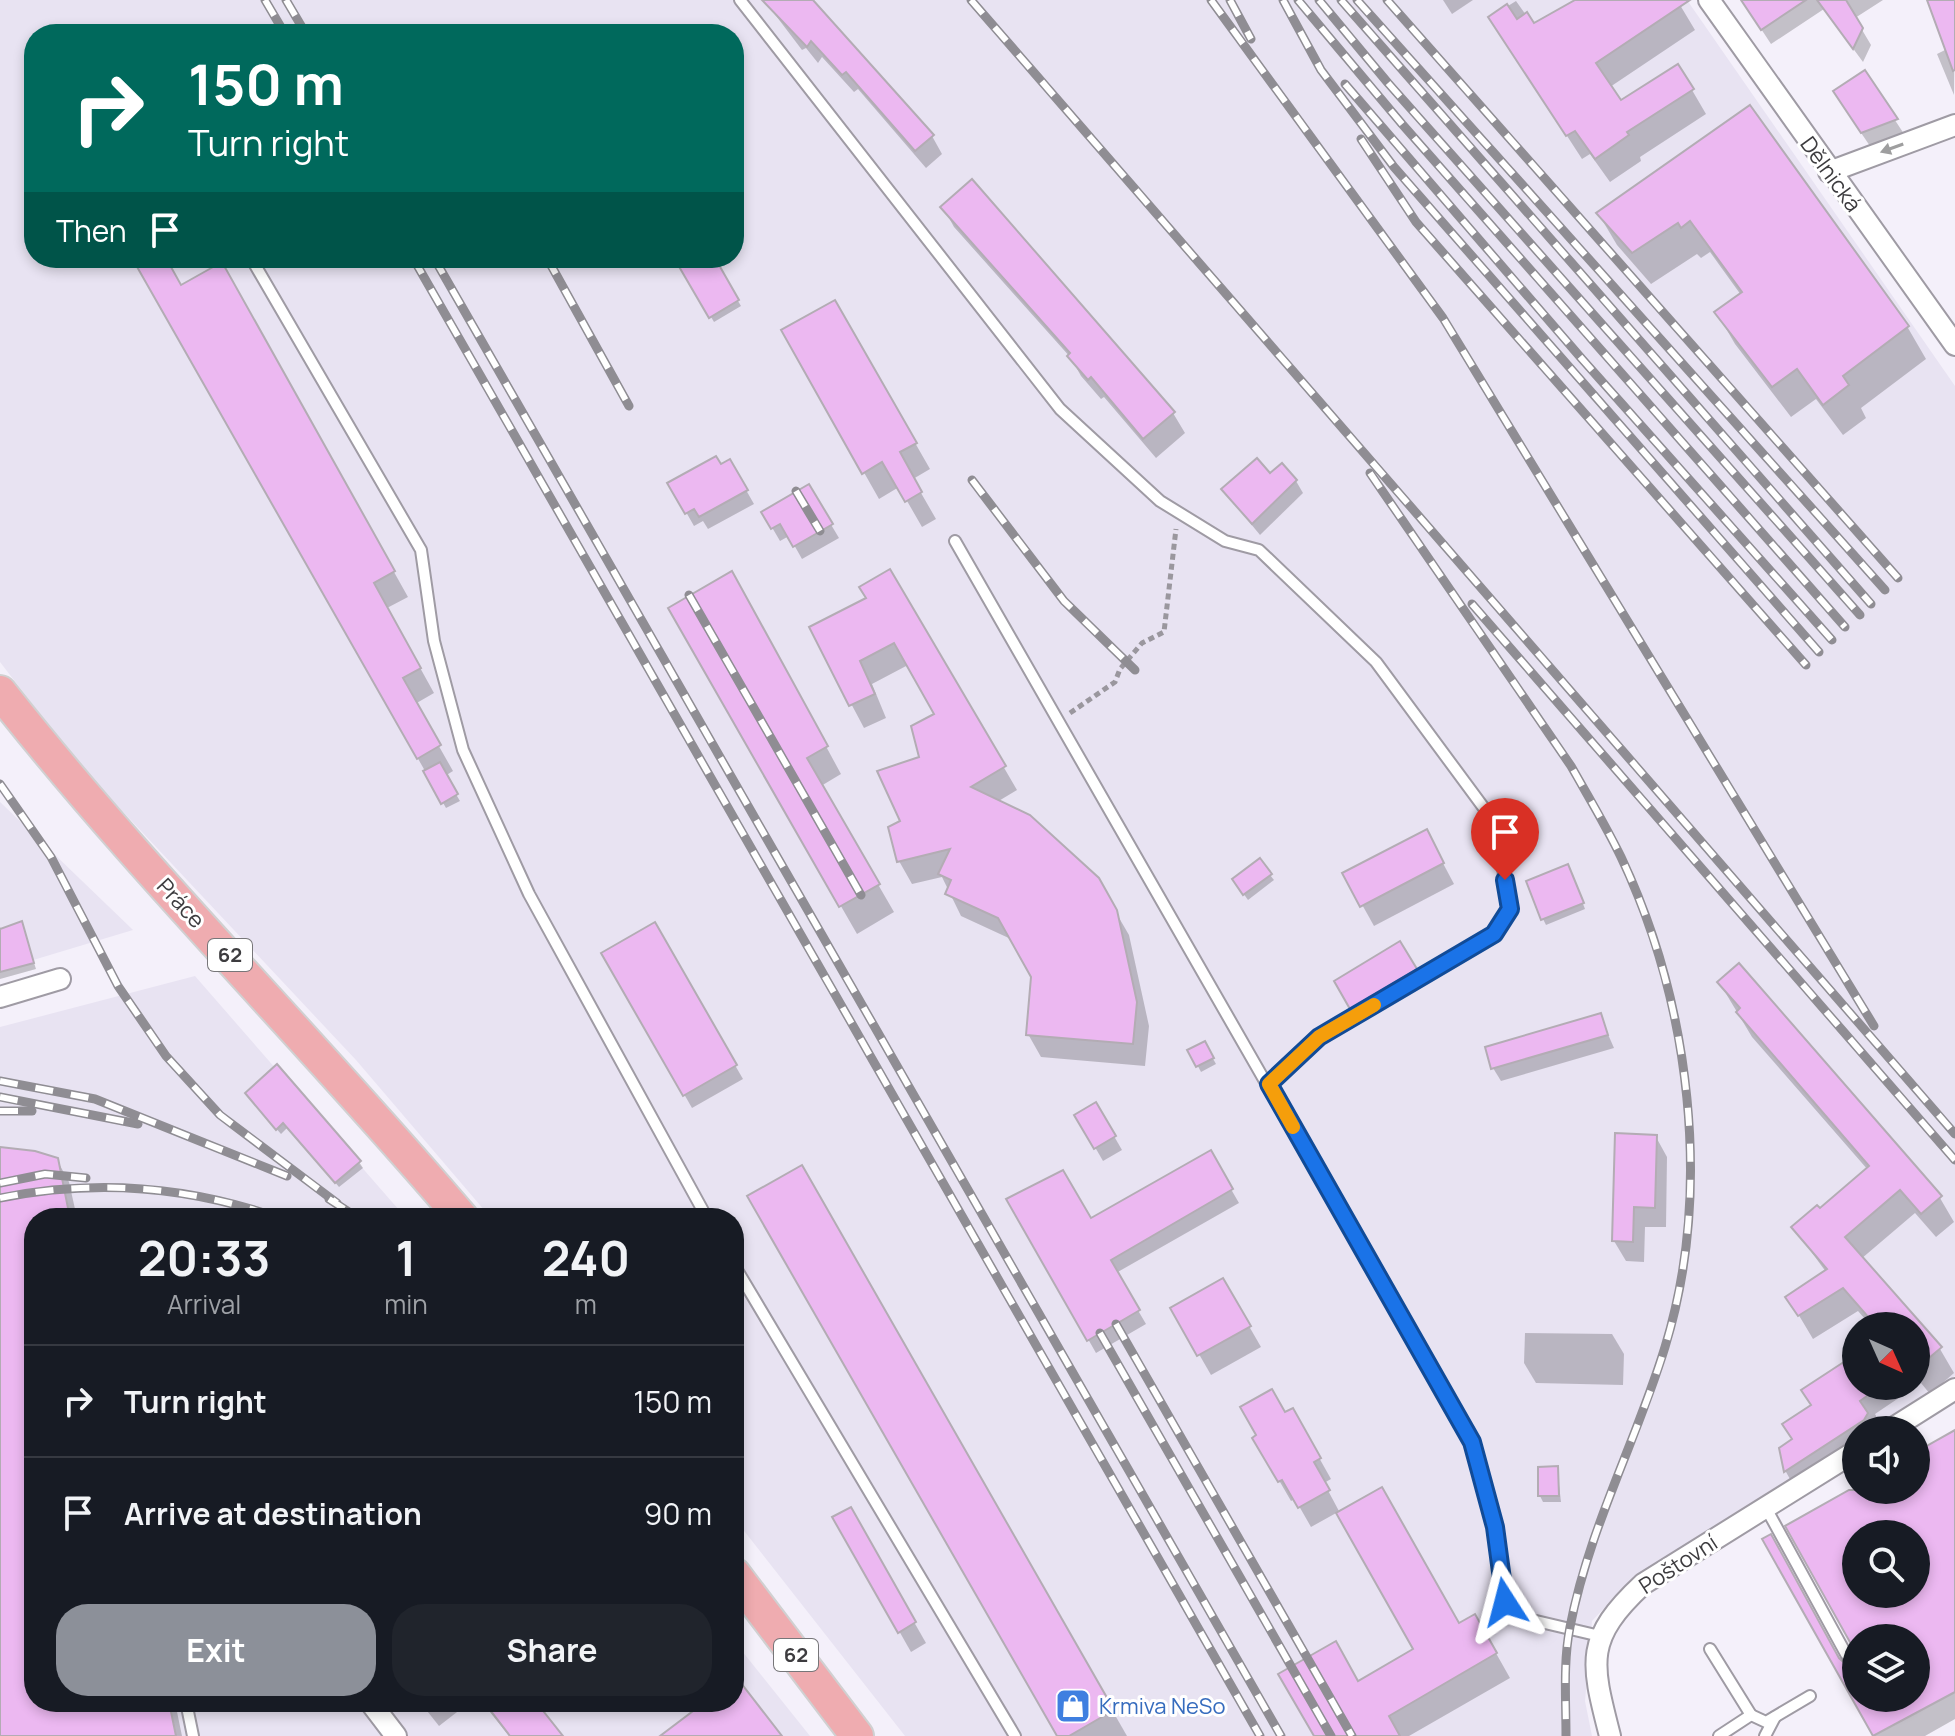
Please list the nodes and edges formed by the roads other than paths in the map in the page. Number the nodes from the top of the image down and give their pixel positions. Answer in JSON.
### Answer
{"nodes":[{"id":1,"x":740,"y":0,"type":"edge"},
{"id":2,"x":1709,"y":0,"type":"edge"},
{"id":3,"x":1955,"y":125,"type":"edge"},
{"id":4,"x":1829,"y":172,"type":"junction"},
{"id":5,"x":257,"y":268,"type":"edge"},
{"id":6,"x":1955,"y":345,"type":"edge"},
{"id":7,"x":955,"y":541,"type":"dead end"},
{"id":8,"x":0,"y":692,"type":"edge"},
{"id":9,"x":60,"y":979,"type":"dead end"},
{"id":10,"x":0,"y":997,"type":"edge"},
{"id":11,"x":1269,"y":1084,"type":"junction"},
{"id":12,"x":453,"y":1208,"type":"edge"},
{"id":13,"x":702,"y":1208,"type":"edge"},
{"id":14,"x":744,"y":1282,"type":"edge"},
{"id":15,"x":1955,"y":1389,"type":"edge"},
{"id":16,"x":1912,"y":1416,"type":"edge"},
{"id":17,"x":1842,"y":1460,"type":"edge"},
{"id":18,"x":1766,"y":1508,"type":"junction"},
{"id":19,"x":744,"y":1587,"type":"edge"},
{"id":20,"x":1600,"y":1636,"type":"junction"},
{"id":21,"x":1842,"y":1647,"type":"edge"},
{"id":22,"x":1710,"y":1649,"type":"dead end"},
{"id":23,"x":1810,"y":1696,"type":"dead end"},
{"id":24,"x":188,"y":1712,"type":"edge"},
{"id":25,"x":378,"y":1712,"type":"edge"},
{"id":26,"x":1751,"y":1715,"type":"junction"},
{"id":27,"x":1775,"y":1717,"type":"junction"},
{"id":28,"x":193,"y":1736,"type":"edge"},
{"id":29,"x":396,"y":1736,"type":"edge"},
{"id":30,"x":857,"y":1736,"type":"edge"},
{"id":31,"x":1015,"y":1736,"type":"edge"},
{"id":32,"x":1610,"y":1736,"type":"edge"},
{"id":33,"x":1719,"y":1736,"type":"edge"},
{"id":34,"x":1765,"y":1736,"type":"edge"}],
"edges":[{"from":1,"to":11,"type":"lane"},
{"from":2,"to":4,"type":"street","name":"Dělnická"},
{"from":3,"to":4,"type":"street","one_way":true},
{"from":4,"to":6,"type":"street","name":"Dělnická"},
{"from":5,"to":13,"type":"lane"},
{"from":7,"to":11,"type":"lane"},
{"from":8,"to":12,"type":"main road","name":"Práce","number":"62"},
{"from":9,"to":10,"type":"street"},
{"from":11,"to":20,"type":"lane"},
{"from":14,"to":31,"type":"lane"},
{"from":15,"to":16,"type":"street"},
{"from":17,"to":18,"type":"street","name":"Poštovní"},
{"from":18,"to":20,"type":"street","name":"Poštovní"},
{"from":18,"to":21,"type":"lane"},
{"from":19,"to":30,"type":"main road","number":"62"},
{"from":20,"to":32,"type":"street"},
{"from":22,"to":26,"type":"lane"},
{"from":23,"to":27,"type":"lane"},
{"from":24,"to":28,"type":"lane"},
{"from":25,"to":29,"type":"street"},
{"from":26,"to":27,"type":"lane"},
{"from":26,"to":33,"type":"lane"},
{"from":27,"to":34,"type":"lane"}]}
